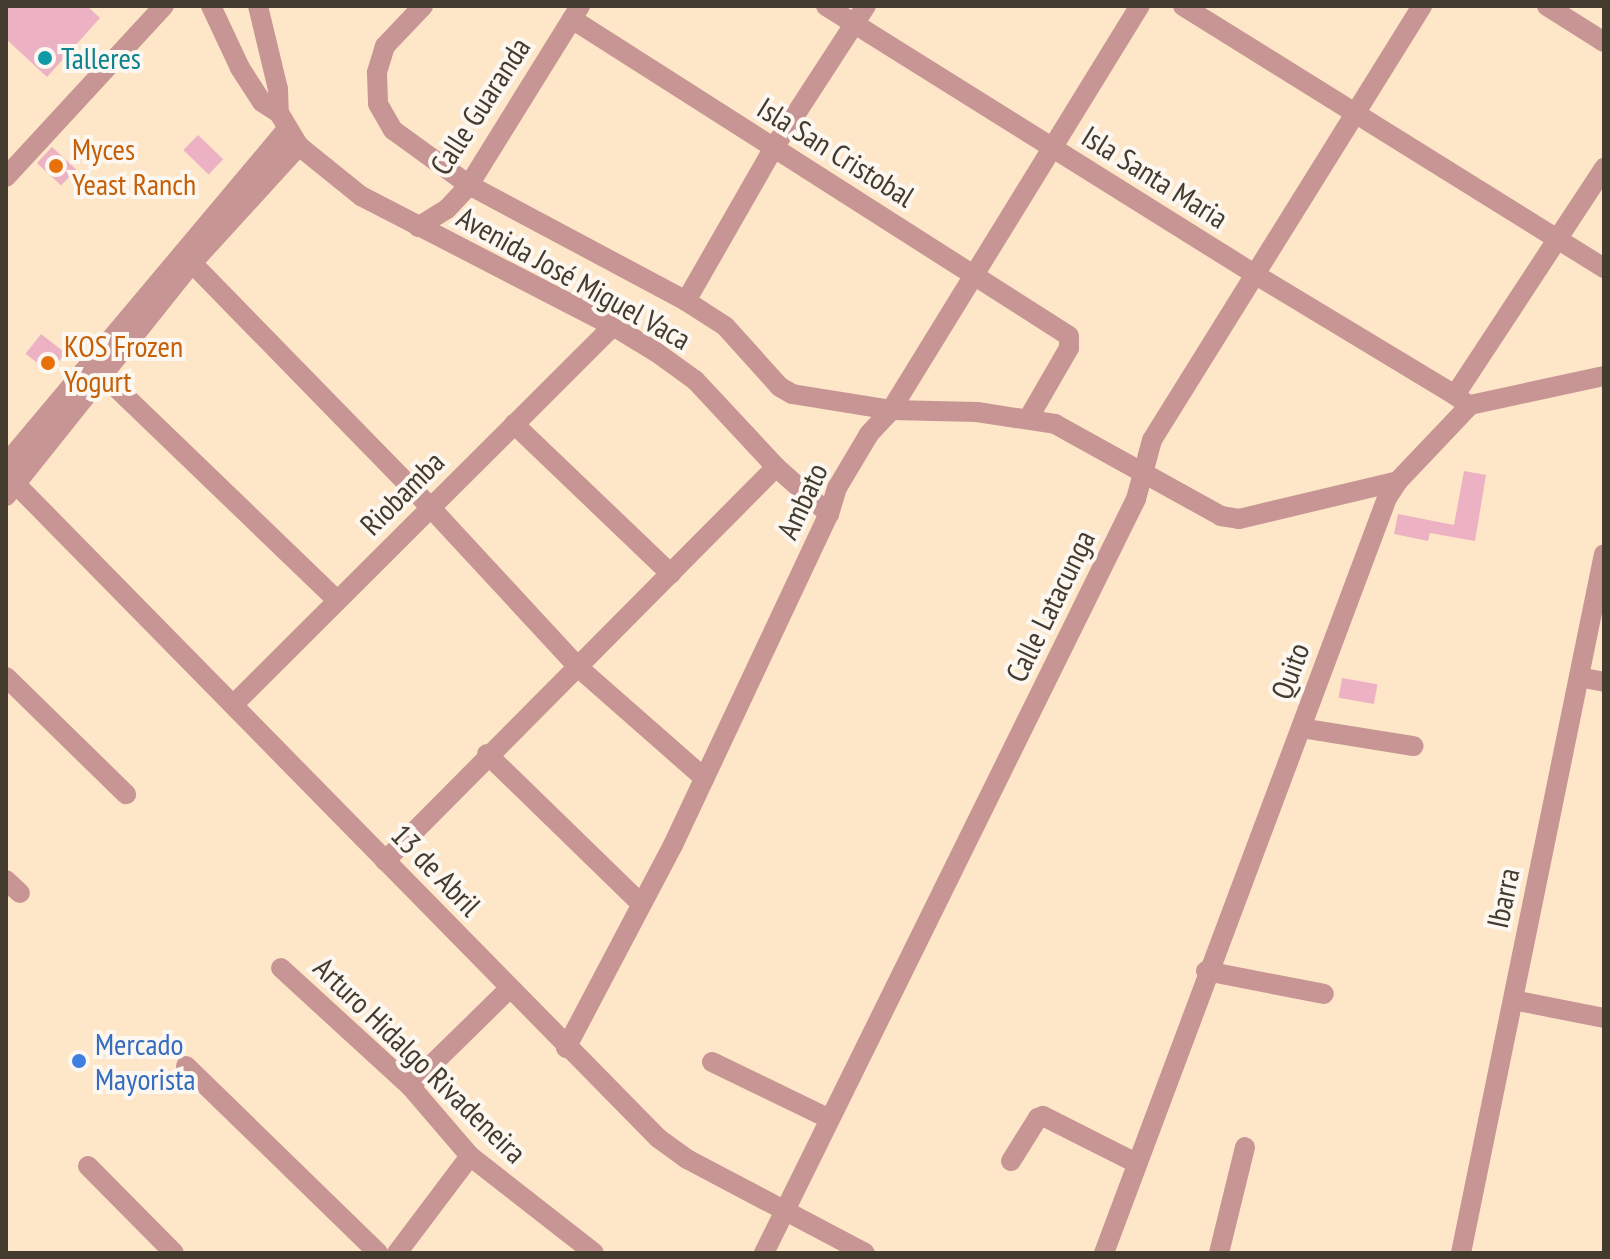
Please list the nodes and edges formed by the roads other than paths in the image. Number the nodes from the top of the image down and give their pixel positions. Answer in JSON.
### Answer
{"nodes":[{"id":1,"x":164,"y":6,"type":"edge"},
{"id":2,"x":211,"y":6,"type":"edge"},
{"id":3,"x":258,"y":6,"type":"edge"},
{"id":4,"x":423,"y":6,"type":"edge"},
{"id":5,"x":826,"y":6,"type":"edge"},
{"id":6,"x":1140,"y":6,"type":"edge"},
{"id":7,"x":1183,"y":6,"type":"edge"},
{"id":8,"x":1422,"y":6,"type":"edge"},
{"id":9,"x":1547,"y":6,"type":"edge"},
{"id":10,"x":576,"y":12,"type":"edge"},
{"id":11,"x":861,"y":15,"type":"edge"},
{"id":12,"x":1604,"y":42,"type":"edge"},
{"id":13,"x":1354,"y":114,"type":"junction"},
{"id":14,"x":288,"y":130,"type":"junction"},
{"id":15,"x":773,"y":149,"type":"junction"},
{"id":16,"x":1052,"y":149,"type":"junction"},
{"id":17,"x":1604,"y":168,"type":"edge"},
{"id":18,"x":6,"y":177,"type":"edge"},
{"id":19,"x":469,"y":185,"type":"junction"},
{"id":20,"x":418,"y":227,"type":"junction"},
{"id":21,"x":1560,"y":239,"type":"junction"},
{"id":22,"x":192,"y":263,"type":"junction"},
{"id":23,"x":1604,"y":268,"type":"edge"},
{"id":24,"x":975,"y":273,"type":"junction"},
{"id":25,"x":1256,"y":275,"type":"junction"},
{"id":26,"x":686,"y":301,"type":"junction"},
{"id":27,"x":613,"y":326,"type":"junction"},
{"id":28,"x":102,"y":374,"type":"junction"},
{"id":29,"x":1604,"y":376,"type":"edge"},
{"id":30,"x":1462,"y":400,"type":"junction"},
{"id":31,"x":891,"y":410,"type":"junction"},
{"id":32,"x":1028,"y":419,"type":"junction"},
{"id":33,"x":514,"y":424,"type":"junction"},
{"id":34,"x":6,"y":464,"type":"edge"},
{"id":35,"x":776,"y":467,"type":"junction"},
{"id":36,"x":1142,"y":472,"type":"junction"},
{"id":37,"x":1398,"y":481,"type":"junction"},
{"id":38,"x":10,"y":484,"type":"edge"},
{"id":39,"x":430,"y":507,"type":"junction"},
{"id":40,"x":829,"y":514,"type":"junction"},
{"id":41,"x":1604,"y":554,"type":"edge"},
{"id":42,"x":671,"y":574,"type":"junction"},
{"id":43,"x":336,"y":599,"type":"junction"},
{"id":44,"x":579,"y":668,"type":"junction"},
{"id":45,"x":6,"y":677,"type":"edge"},
{"id":46,"x":1579,"y":677,"type":"junction"},
{"id":47,"x":1604,"y":682,"type":"edge"},
{"id":48,"x":234,"y":704,"type":"junction"},
{"id":49,"x":1301,"y":728,"type":"junction"},
{"id":50,"x":1414,"y":746,"type":"dead end"},
{"id":51,"x":487,"y":754,"type":"junction"},
{"id":52,"x":704,"y":778,"type":"junction"},
{"id":53,"x":126,"y":794,"type":"dead end"},
{"id":54,"x":385,"y":861,"type":"junction"},
{"id":55,"x":641,"y":904,"type":"junction"},
{"id":56,"x":281,"y":968,"type":"dead end"},
{"id":57,"x":1206,"y":971,"type":"junction"},
{"id":58,"x":509,"y":989,"type":"junction"},
{"id":59,"x":1324,"y":994,"type":"dead end"},
{"id":60,"x":1513,"y":1000,"type":"junction"},
{"id":61,"x":1604,"y":1018,"type":"edge"},
{"id":62,"x":566,"y":1048,"type":"junction"},
{"id":63,"x":712,"y":1062,"type":"dead end"},
{"id":64,"x":186,"y":1066,"type":"dead end"},
{"id":65,"x":410,"y":1086,"type":"junction"},
{"id":66,"x":828,"y":1118,"type":"junction"},
{"id":67,"x":1245,"y":1147,"type":"dead end"},
{"id":68,"x":470,"y":1156,"type":"junction"},
{"id":69,"x":1011,"y":1161,"type":"dead end"},
{"id":70,"x":1136,"y":1163,"type":"junction"},
{"id":71,"x":88,"y":1166,"type":"dead end"},
{"id":72,"x":786,"y":1212,"type":"junction"},
{"id":73,"x":174,"y":1253,"type":"edge"},
{"id":74,"x":378,"y":1253,"type":"edge"},
{"id":75,"x":397,"y":1253,"type":"edge"},
{"id":76,"x":594,"y":1253,"type":"edge"},
{"id":77,"x":764,"y":1253,"type":"edge"},
{"id":78,"x":865,"y":1253,"type":"edge"},
{"id":79,"x":1104,"y":1253,"type":"edge"},
{"id":80,"x":1219,"y":1253,"type":"edge"},
{"id":81,"x":1461,"y":1253,"type":"edge"}],
"edges":[{"from":1,"to":18,"type":"street"},
{"from":2,"to":14,"type":"street","name":"Avenida José Miguel Vaca"},
{"from":3,"to":14,"type":"street"},
{"from":4,"to":19,"type":"street"},
{"from":5,"to":11,"type":"street","name":"Isla Santa Maria"},
{"from":6,"to":16,"type":"street","name":"Ambato"},
{"from":7,"to":13,"type":"street"},
{"from":8,"to":13,"type":"street","name":"Calle Latacunga"},
{"from":9,"to":12,"type":"street"},
{"from":10,"to":15,"type":"street","name":"Isla San Cristobal"},
{"from":10,"to":19,"type":"street","name":"Calle Guaranda"},
{"from":11,"to":15,"type":"street"},
{"from":11,"to":16,"type":"street","name":"Isla Santa Maria"},
{"from":13,"to":21,"type":"street"},
{"from":13,"to":25,"type":"street","name":"Calle Latacunga"},
{"from":14,"to":20,"type":"street","name":"Avenida José Miguel Vaca"},
{"from":14,"to":22,"type":"street"},
{"from":14,"to":34,"type":"street"},
{"from":15,"to":24,"type":"street","name":"Isla San Cristobal"},
{"from":15,"to":26,"type":"street"},
{"from":16,"to":24,"type":"street","name":"Ambato"},
{"from":16,"to":25,"type":"street","name":"Isla Santa Maria"},
{"from":17,"to":21,"type":"street","name":"Quito"},
{"from":19,"to":20,"type":"street","name":"Calle Guaranda"},
{"from":19,"to":26,"type":"street"},
{"from":20,"to":27,"type":"street","name":"Avenida José Miguel Vaca"},
{"from":21,"to":23,"type":"street"},
{"from":21,"to":30,"type":"street","name":"Quito"},
{"from":22,"to":28,"type":"street"},
{"from":22,"to":39,"type":"street"},
{"from":24,"to":31,"type":"street","name":"Ambato"},
{"from":24,"to":32,"type":"street","name":"Isla San Cristobal"},
{"from":25,"to":30,"type":"street","name":"Isla Santa Maria"},
{"from":25,"to":36,"type":"street","name":"Calle Latacunga"},
{"from":26,"to":31,"type":"street"},
{"from":27,"to":33,"type":"street","name":"Riobamba"},
{"from":27,"to":35,"type":"street","name":"Avenida José Miguel Vaca"},
{"from":28,"to":38,"type":"street"},
{"from":28,"to":43,"type":"street"},
{"from":29,"to":30,"type":"street"},
{"from":30,"to":37,"type":"street","name":"Quito"},
{"from":31,"to":32,"type":"street"},
{"from":31,"to":40,"type":"street","name":"Ambato"},
{"from":32,"to":36,"type":"street"},
{"from":33,"to":39,"type":"street","name":"Riobamba"},
{"from":33,"to":42,"type":"street"},
{"from":35,"to":40,"type":"street","name":"Avenida José Miguel Vaca"},
{"from":35,"to":42,"type":"street"},
{"from":36,"to":37,"type":"street"},
{"from":36,"to":66,"type":"street","name":"Calle Latacunga"},
{"from":37,"to":49,"type":"street","name":"Quito"},
{"from":38,"to":48,"type":"street","name":"13 de Abril"},
{"from":39,"to":43,"type":"street","name":"Riobamba"},
{"from":39,"to":44,"type":"street"},
{"from":40,"to":52,"type":"street","name":"Ambato"},
{"from":41,"to":46,"type":"street","name":"Ibarra"},
{"from":42,"to":44,"type":"street"},
{"from":43,"to":48,"type":"street","name":"Riobamba"},
{"from":44,"to":51,"type":"street"},
{"from":44,"to":52,"type":"street"},
{"from":45,"to":53,"type":"street"},
{"from":46,"to":47,"type":"street"},
{"from":46,"to":60,"type":"street","name":"Ibarra"},
{"from":48,"to":54,"type":"street","name":"13 de Abril"},
{"from":49,"to":50,"type":"street"},
{"from":49,"to":57,"type":"street","name":"Quito"},
{"from":51,"to":54,"type":"street"},
{"from":51,"to":55,"type":"street"},
{"from":52,"to":55,"type":"street","name":"Ambato"},
{"from":54,"to":58,"type":"street","name":"13 de Abril"},
{"from":55,"to":62,"type":"street","name":"Ambato"},
{"from":56,"to":65,"type":"street","name":"Arturo Hidalgo Rivadeneira"},
{"from":57,"to":59,"type":"street"},
{"from":57,"to":70,"type":"street","name":"Quito"},
{"from":58,"to":62,"type":"street","name":"13 de Abril"},
{"from":58,"to":65,"type":"street"},
{"from":60,"to":61,"type":"street"},
{"from":60,"to":81,"type":"street","name":"Ibarra"},
{"from":62,"to":72,"type":"street","name":"13 de Abril"},
{"from":63,"to":66,"type":"street"},
{"from":64,"to":74,"type":"street"},
{"from":65,"to":68,"type":"street","name":"Arturo Hidalgo Rivadeneira"},
{"from":66,"to":72,"type":"street","name":"Calle Latacunga"},
{"from":67,"to":80,"type":"street"},
{"from":68,"to":75,"type":"street"},
{"from":68,"to":76,"type":"street","name":"Arturo Hidalgo Rivadeneira"},
{"from":69,"to":70,"type":"street"},
{"from":70,"to":79,"type":"street","name":"Quito"},
{"from":71,"to":73,"type":"street"},
{"from":72,"to":77,"type":"street","name":"Calle Latacunga"},
{"from":72,"to":78,"type":"street","name":"13 de Abril"}]}
